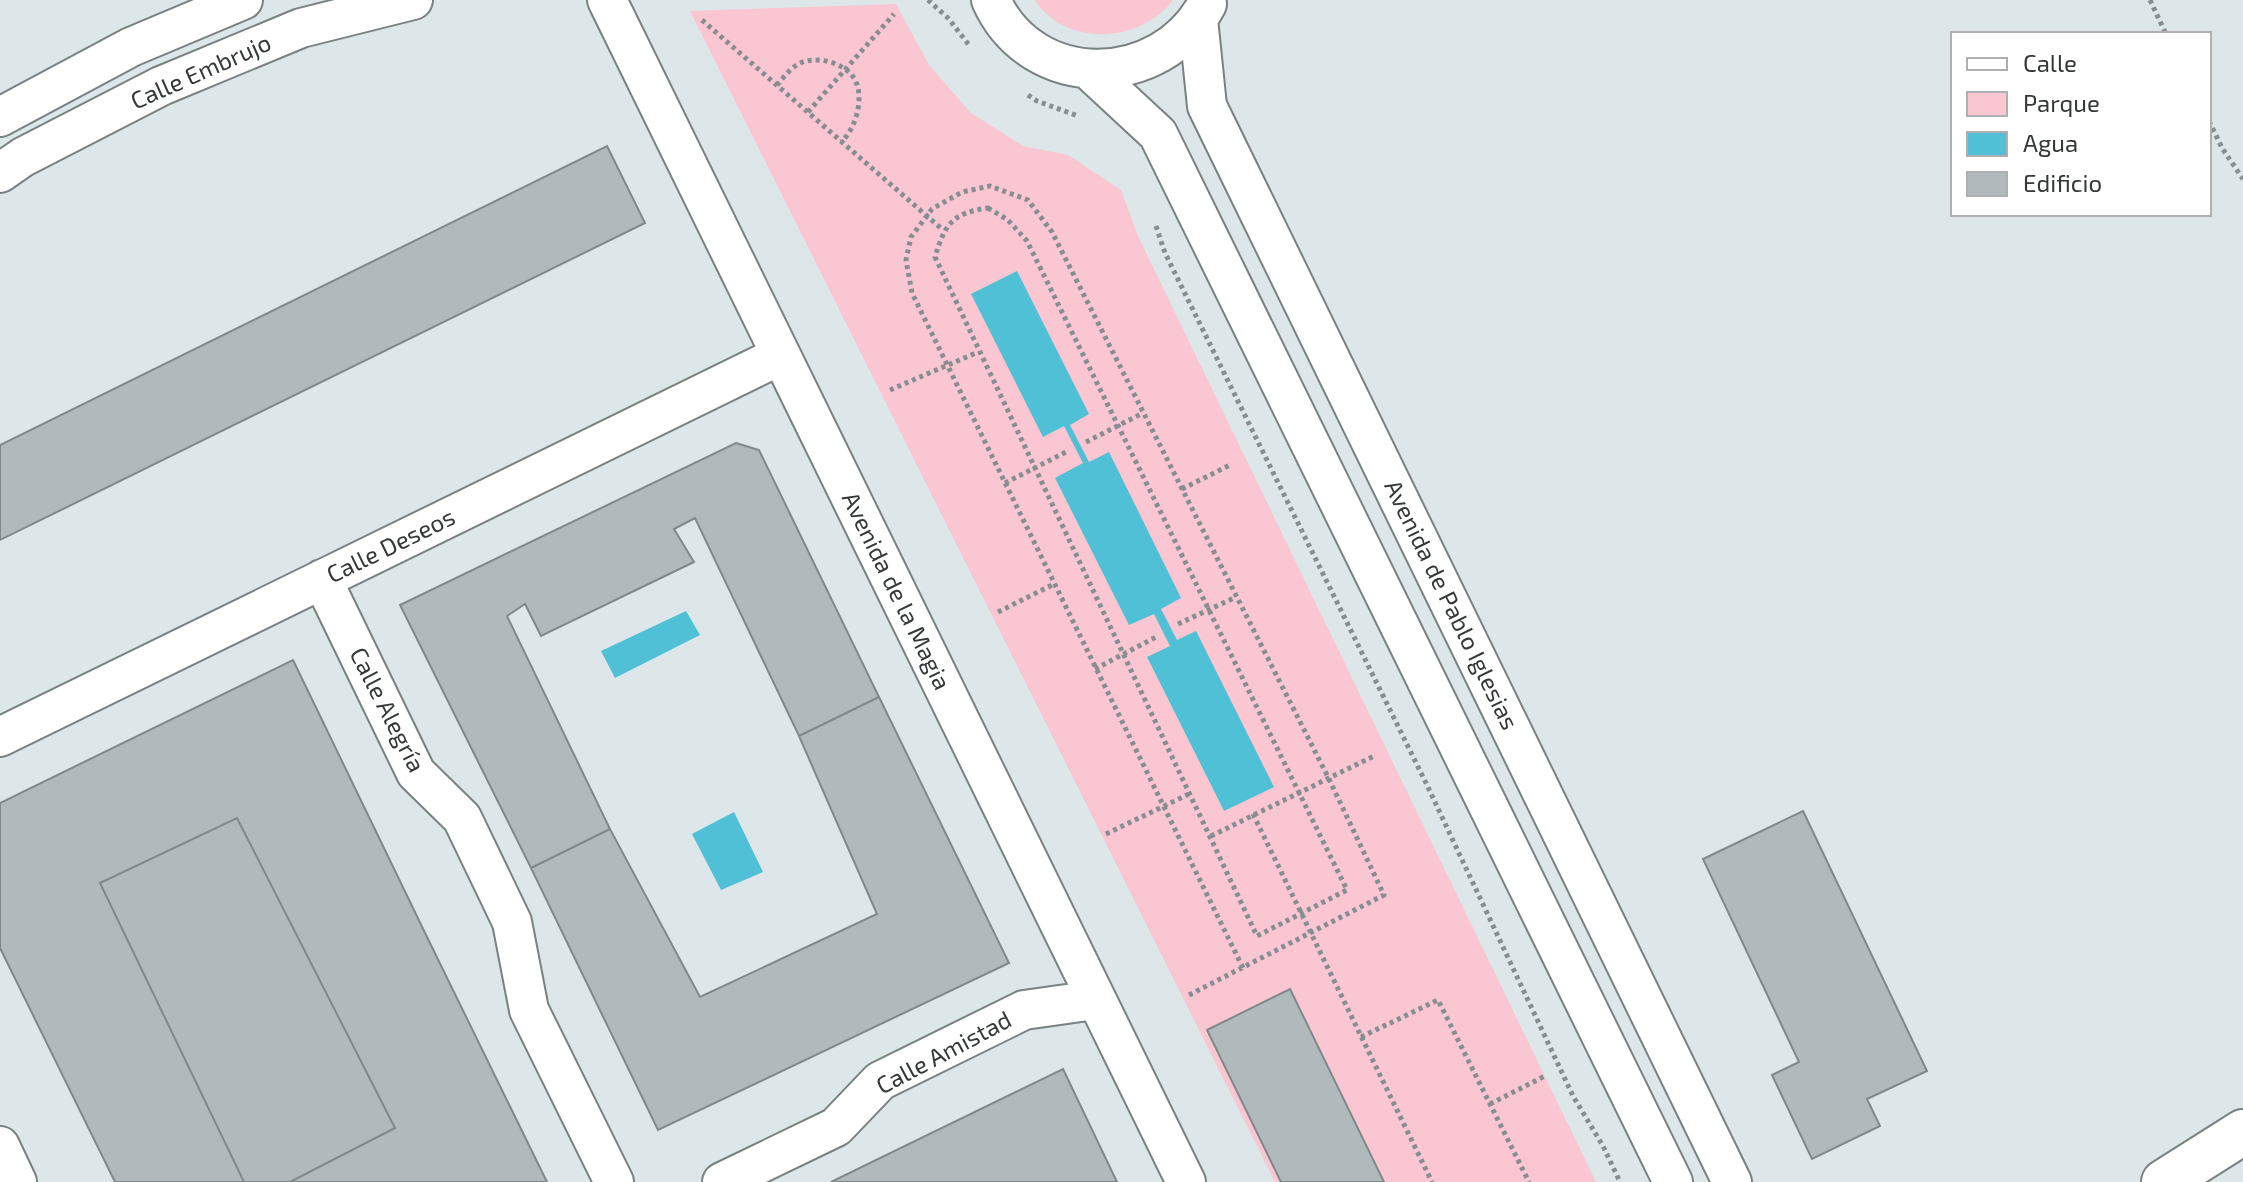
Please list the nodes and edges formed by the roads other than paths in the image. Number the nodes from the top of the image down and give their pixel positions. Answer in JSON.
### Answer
{"nodes":[{"id":1,"x":243,"y":0,"type":"edge"},
{"id":2,"x":413,"y":0,"type":"edge"},
{"id":3,"x":607,"y":0,"type":"edge"},
{"id":4,"x":991,"y":0,"type":"edge"},
{"id":5,"x":1203,"y":10,"type":"edge"},
{"id":6,"x":1089,"y":70,"type":"junction"},
{"id":7,"x":0,"y":117,"type":"edge"},
{"id":8,"x":0,"y":173,"type":"edge"},
{"id":9,"x":781,"y":355,"type":"junction"},
{"id":10,"x":322,"y":579,"type":"junction"},
{"id":11,"x":0,"y":737,"type":"edge"},
{"id":12,"x":1095,"y":1000,"type":"junction"},
{"id":13,"x":2243,"y":1132,"type":"edge"},
{"id":14,"x":0,"y":1146,"type":"edge"},
{"id":15,"x":17,"y":1182,"type":"edge"},
{"id":16,"x":614,"y":1182,"type":"edge"},
{"id":17,"x":722,"y":1182,"type":"edge"},
{"id":18,"x":1186,"y":1182,"type":"edge"},
{"id":19,"x":1673,"y":1182,"type":"edge"},
{"id":20,"x":1732,"y":1182,"type":"edge"},
{"id":21,"x":2164,"y":1182,"type":"edge"}],
"edges":[{"from":1,"to":7,"type":"street","name":"Calle Embrujo"},
{"from":2,"to":8,"type":"street","name":"Calle Embrujo"},
{"from":3,"to":9,"type":"street","name":"Avenida de la Magia"},
{"from":4,"to":6,"type":"street"},
{"from":5,"to":6,"type":"street"},
{"from":5,"to":20,"type":"street","name":"Avenida de Pablo Iglesias"},
{"from":6,"to":19,"type":"street"},
{"from":9,"to":10,"type":"street","name":"Calle Deseos"},
{"from":9,"to":12,"type":"street","name":"Avenida de la Magia"},
{"from":10,"to":11,"type":"street","name":"Calle Deseos"},
{"from":10,"to":16,"type":"street","name":"Calle Alegría"},
{"from":12,"to":17,"type":"street","name":"Calle Amistad"},
{"from":12,"to":18,"type":"street","name":"Avenida de la Magia"},
{"from":13,"to":21,"type":"main road"},
{"from":14,"to":15,"type":"street"}]}
